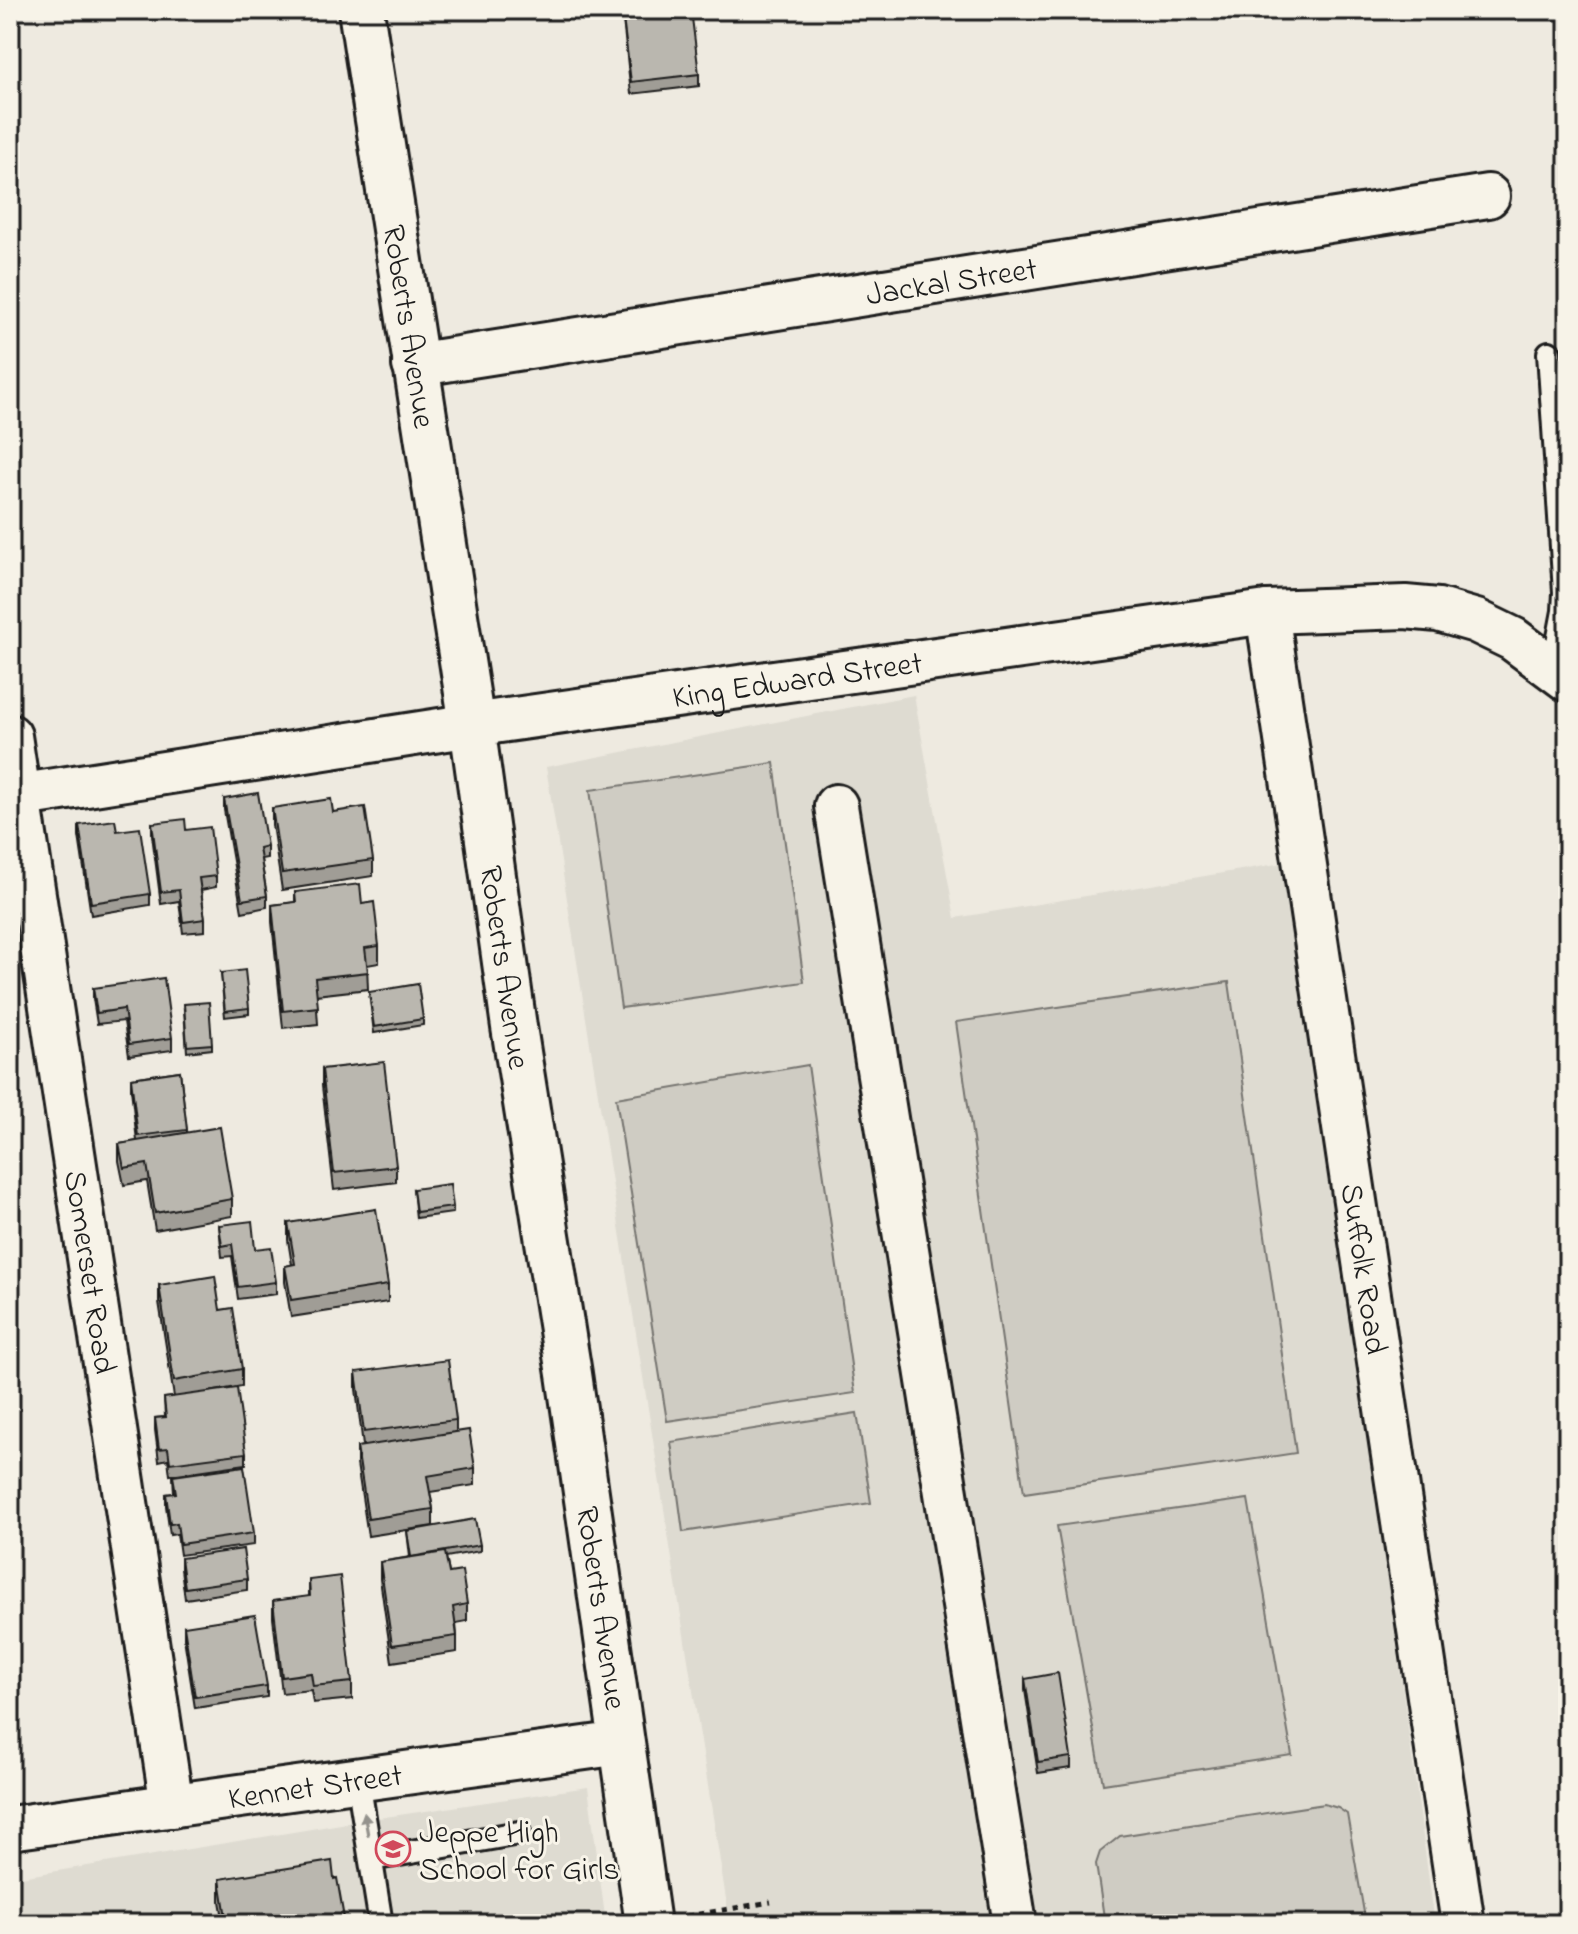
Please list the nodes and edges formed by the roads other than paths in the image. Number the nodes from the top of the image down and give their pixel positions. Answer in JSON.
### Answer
{"nodes":[{"id":1,"x":361,"y":10,"type":"edge"},
{"id":2,"x":1488,"y":196,"type":"dead end"},
{"id":3,"x":1549,"y":353,"type":"dead end"},
{"id":4,"x":414,"y":365,"type":"junction"},
{"id":5,"x":1267,"y":612,"type":"junction"},
{"id":6,"x":1560,"y":675,"type":"edge"},
{"id":7,"x":472,"y":725,"type":"junction"},
{"id":8,"x":10,"y":736,"type":"edge"},
{"id":9,"x":15,"y":796,"type":"edge"},
{"id":10,"x":836,"y":806,"type":"dead end"},
{"id":11,"x":621,"y":1743,"type":"junction"},
{"id":12,"x":358,"y":1780,"type":"junction"},
{"id":13,"x":172,"y":1806,"type":"junction"},
{"id":14,"x":10,"y":1828,"type":"edge"},
{"id":15,"x":519,"y":1833,"type":"dead end"},
{"id":16,"x":371,"y":1859,"type":"junction"},
{"id":17,"x":381,"y":1924,"type":"edge"},
{"id":18,"x":648,"y":1924,"type":"edge"},
{"id":19,"x":1015,"y":1924,"type":"edge"},
{"id":20,"x":1463,"y":1924,"type":"edge"}],
"edges":[{"from":1,"to":4,"type":"main road","name":"Roberts Avenue"},
{"from":2,"to":4,"type":"street","name":"Jackal Street"},
{"from":3,"to":6,"type":"lane"},
{"from":4,"to":7,"type":"main road","name":"Roberts Avenue"},
{"from":5,"to":6,"type":"street","name":"King Edward Street"},
{"from":5,"to":7,"type":"street","name":"King Edward Street"},
{"from":5,"to":20,"type":"street","name":"Suffolk Road"},
{"from":7,"to":9,"type":"street","name":"King Edward Street"},
{"from":7,"to":11,"type":"main road","name":"Roberts Avenue"},
{"from":8,"to":9,"type":"street","name":"Somerset Road"},
{"from":9,"to":13,"type":"street","name":"Somerset Road"},
{"from":10,"to":19,"type":"street"},
{"from":11,"to":12,"type":"street","name":"Kennet Street"},
{"from":11,"to":18,"type":"main road","name":"Roberts Avenue"},
{"from":12,"to":13,"type":"street","name":"Kennet Street"},
{"from":16,"to":12,"type":"lane","one_way":true},
{"from":13,"to":14,"type":"street","name":"Kennet Street"},
{"from":15,"to":16,"type":"lane"},
{"from":16,"to":17,"type":"lane"}]}
